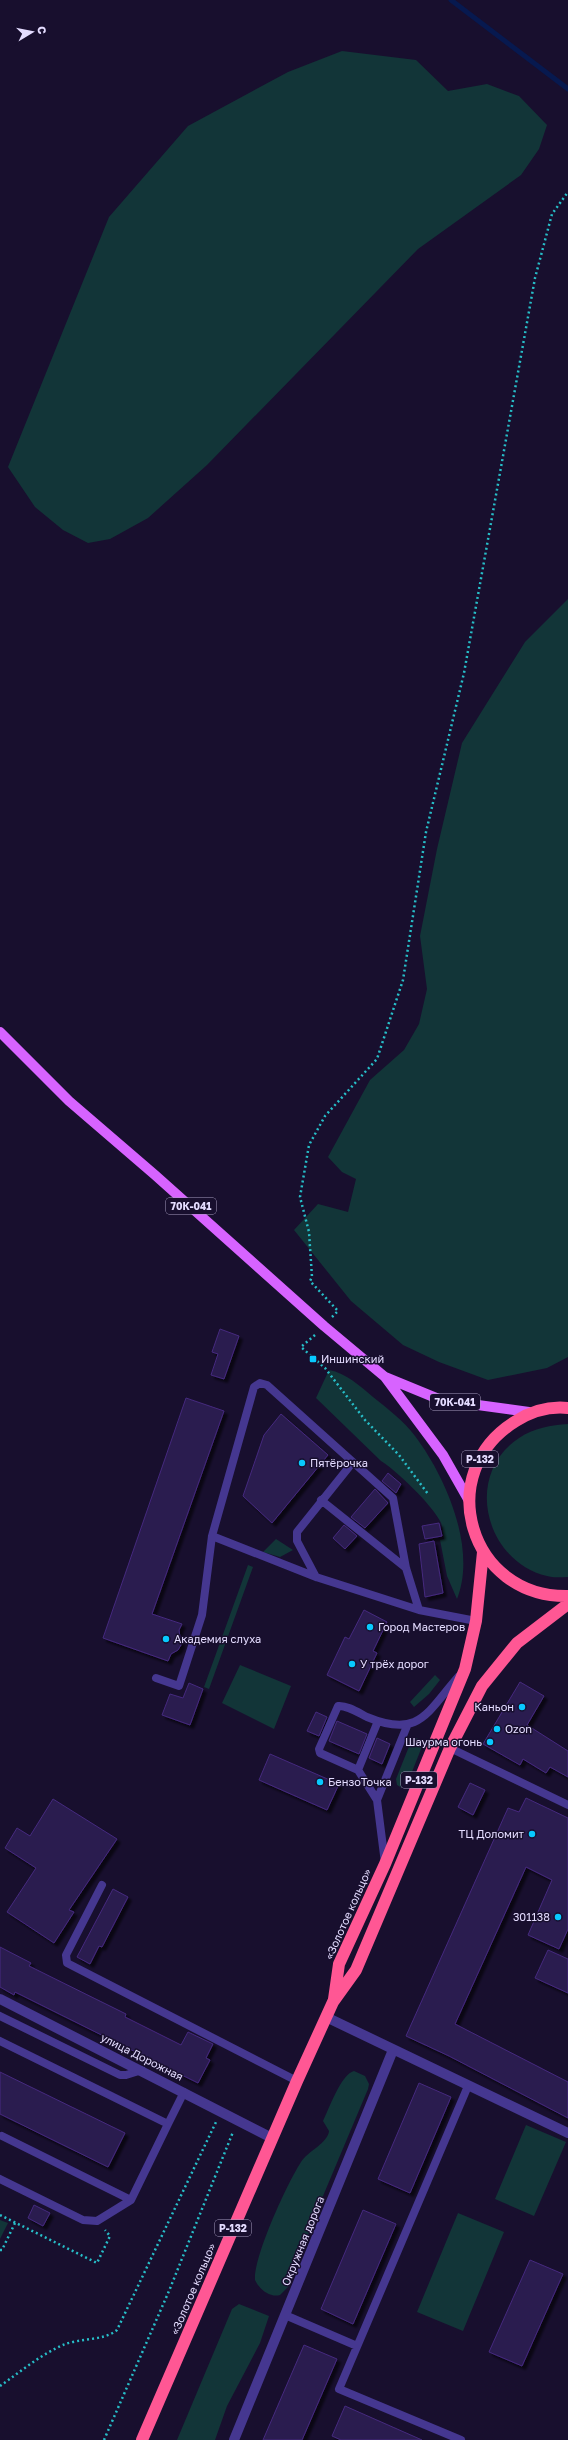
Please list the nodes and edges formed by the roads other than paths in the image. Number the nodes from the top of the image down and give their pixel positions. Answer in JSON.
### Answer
{"nodes":[{"id":1,"x":0,"y":1032,"type":"edge"},
{"id":2,"x":385,"y":1377,"type":"junction"},
{"id":3,"x":568,"y":1398,"type":"edge"},
{"id":4,"x":556,"y":1406,"type":"junction"},
{"id":5,"x":568,"y":1408,"type":"edge"},
{"id":6,"x":529,"y":1412,"type":"junction"},
{"id":7,"x":353,"y":1462,"type":"junction"},
{"id":8,"x":468,"y":1499,"type":"junction"},
{"id":9,"x":321,"y":1500,"type":"junction"},
{"id":10,"x":212,"y":1536,"type":"junction"},
{"id":11,"x":483,"y":1552,"type":"junction"},
{"id":12,"x":406,"y":1568,"type":"junction"},
{"id":13,"x":316,"y":1577,"type":"junction"},
{"id":14,"x":568,"y":1596,"type":"edge"},
{"id":15,"x":568,"y":1604,"type":"edge"},
{"id":16,"x":419,"y":1610,"type":"junction"},
{"id":17,"x":476,"y":1621,"type":"junction"},
{"id":18,"x":465,"y":1669,"type":"junction"},
{"id":19,"x":156,"y":1678,"type":"dead end"},
{"id":20,"x":378,"y":1721,"type":"junction"},
{"id":21,"x":407,"y":1726,"type":"junction"},
{"id":22,"x":450,"y":1748,"type":"junction"},
{"id":23,"x":358,"y":1770,"type":"junction"},
{"id":24,"x":377,"y":1800,"type":"junction"},
{"id":25,"x":568,"y":1805,"type":"edge"},
{"id":26,"x":385,"y":1864,"type":"junction"},
{"id":27,"x":102,"y":1885,"type":"dead end"},
{"id":28,"x":0,"y":1999,"type":"edge"},
{"id":29,"x":333,"y":2002,"type":"junction"},
{"id":30,"x":0,"y":2016,"type":"edge"},
{"id":31,"x":326,"y":2017,"type":"junction"},
{"id":32,"x":0,"y":2041,"type":"edge"},
{"id":33,"x":393,"y":2050,"type":"junction"},
{"id":34,"x":142,"y":2070,"type":"junction"},
{"id":35,"x":297,"y":2081,"type":"junction"},
{"id":36,"x":468,"y":2086,"type":"junction"},
{"id":37,"x":184,"y":2092,"type":"junction"},
{"id":38,"x":168,"y":2124,"type":"junction"},
{"id":39,"x":568,"y":2134,"type":"edge"},
{"id":40,"x":2,"y":2136,"type":"dead end"},
{"id":41,"x":272,"y":2138,"type":"junction"},
{"id":42,"x":0,"y":2179,"type":"edge"},
{"id":43,"x":131,"y":2200,"type":"junction"},
{"id":44,"x":285,"y":2315,"type":"junction"},
{"id":45,"x":357,"y":2346,"type":"junction"},
{"id":46,"x":142,"y":2440,"type":"edge"},
{"id":47,"x":234,"y":2440,"type":"edge"},
{"id":48,"x":461,"y":2440,"type":"edge"}],
"edges":[{"from":1,"to":2,"type":"main road","number":"70К-041"},
{"from":2,"to":6,"type":"main road","number":"70К-041"},
{"from":2,"to":8,"type":"main road","number":"70К-041"},
{"from":3,"to":4,"type":"highway","name":"«Золотое кольцо»","number":"Р-132"},
{"from":4,"to":5,"type":"highway","name":"«Золотое кольцо»","number":"Р-132"},
{"from":4,"to":6,"type":"highway","name":"«Золотое кольцо»","number":"Р-132"},
{"from":6,"to":8,"type":"highway","name":"«Золотое кольцо»","number":"Р-132"},
{"from":7,"to":9,"type":"lane"},
{"from":7,"to":10,"type":"lane"},
{"from":7,"to":12,"type":"lane"},
{"from":8,"to":11,"type":"highway","name":"«Золотое кольцо»","number":"Р-132"},
{"from":9,"to":12,"type":"lane"},
{"from":9,"to":13,"type":"lane"},
{"from":10,"to":13,"type":"lane"},
{"from":10,"to":19,"type":"lane"},
{"from":11,"to":14,"type":"highway","name":"«Золотое кольцо»","number":"Р-132"},
{"from":11,"to":17,"type":"highway","name":"«Золотое кольцо»","number":"Р-132"},
{"from":12,"to":16,"type":"lane"},
{"from":13,"to":16,"type":"lane"},
{"from":15,"to":22,"type":"highway","number":"Р-132"},
{"from":16,"to":17,"type":"lane"},
{"from":17,"to":18,"type":"highway","name":"«Золотое кольцо»","number":"Р-132"},
{"from":18,"to":21,"type":"lane"},
{"from":18,"to":26,"type":"highway","name":"«Золотое кольцо»","number":"Р-132"},
{"from":20,"to":21,"type":"lane"},
{"from":20,"to":23,"type":"lane"},
{"from":20,"to":23,"type":"lane"},
{"from":21,"to":24,"type":"lane"},
{"from":22,"to":25,"type":"lane"},
{"from":22,"to":29,"type":"highway","number":"Р-132"},
{"from":23,"to":24,"type":"lane"},
{"from":24,"to":26,"type":"lane"},
{"from":26,"to":29,"type":"highway","name":"«Золотое кольцо»","number":"Р-132"},
{"from":27,"to":35,"type":"lane"},
{"from":28,"to":34,"type":"street","name":"улица Дорожная"},
{"from":29,"to":31,"type":"highway","number":"Р-132"},
{"from":30,"to":34,"type":"lane"},
{"from":31,"to":33,"type":"street"},
{"from":31,"to":35,"type":"highway","name":"«Золотое кольцо»","number":"Р-132"},
{"from":32,"to":38,"type":"lane"},
{"from":33,"to":36,"type":"street"},
{"from":33,"to":44,"type":"street","name":"Окружная дорога"},
{"from":34,"to":37,"type":"street","name":"улица Дорожная"},
{"from":35,"to":41,"type":"highway","name":"«Золотое кольцо»","number":"Р-132"},
{"from":36,"to":39,"type":"street"},
{"from":36,"to":45,"type":"lane"},
{"from":37,"to":38,"type":"lane"},
{"from":37,"to":41,"type":"street","name":"улица Дорожная"},
{"from":38,"to":43,"type":"lane"},
{"from":40,"to":43,"type":"lane"},
{"from":41,"to":46,"type":"highway","name":"«Золотое кольцо»","number":"Р-132"},
{"from":42,"to":43,"type":"lane"},
{"from":44,"to":45,"type":"lane"},
{"from":44,"to":47,"type":"street","name":"Окружная дорога"},
{"from":45,"to":48,"type":"lane"}]}
